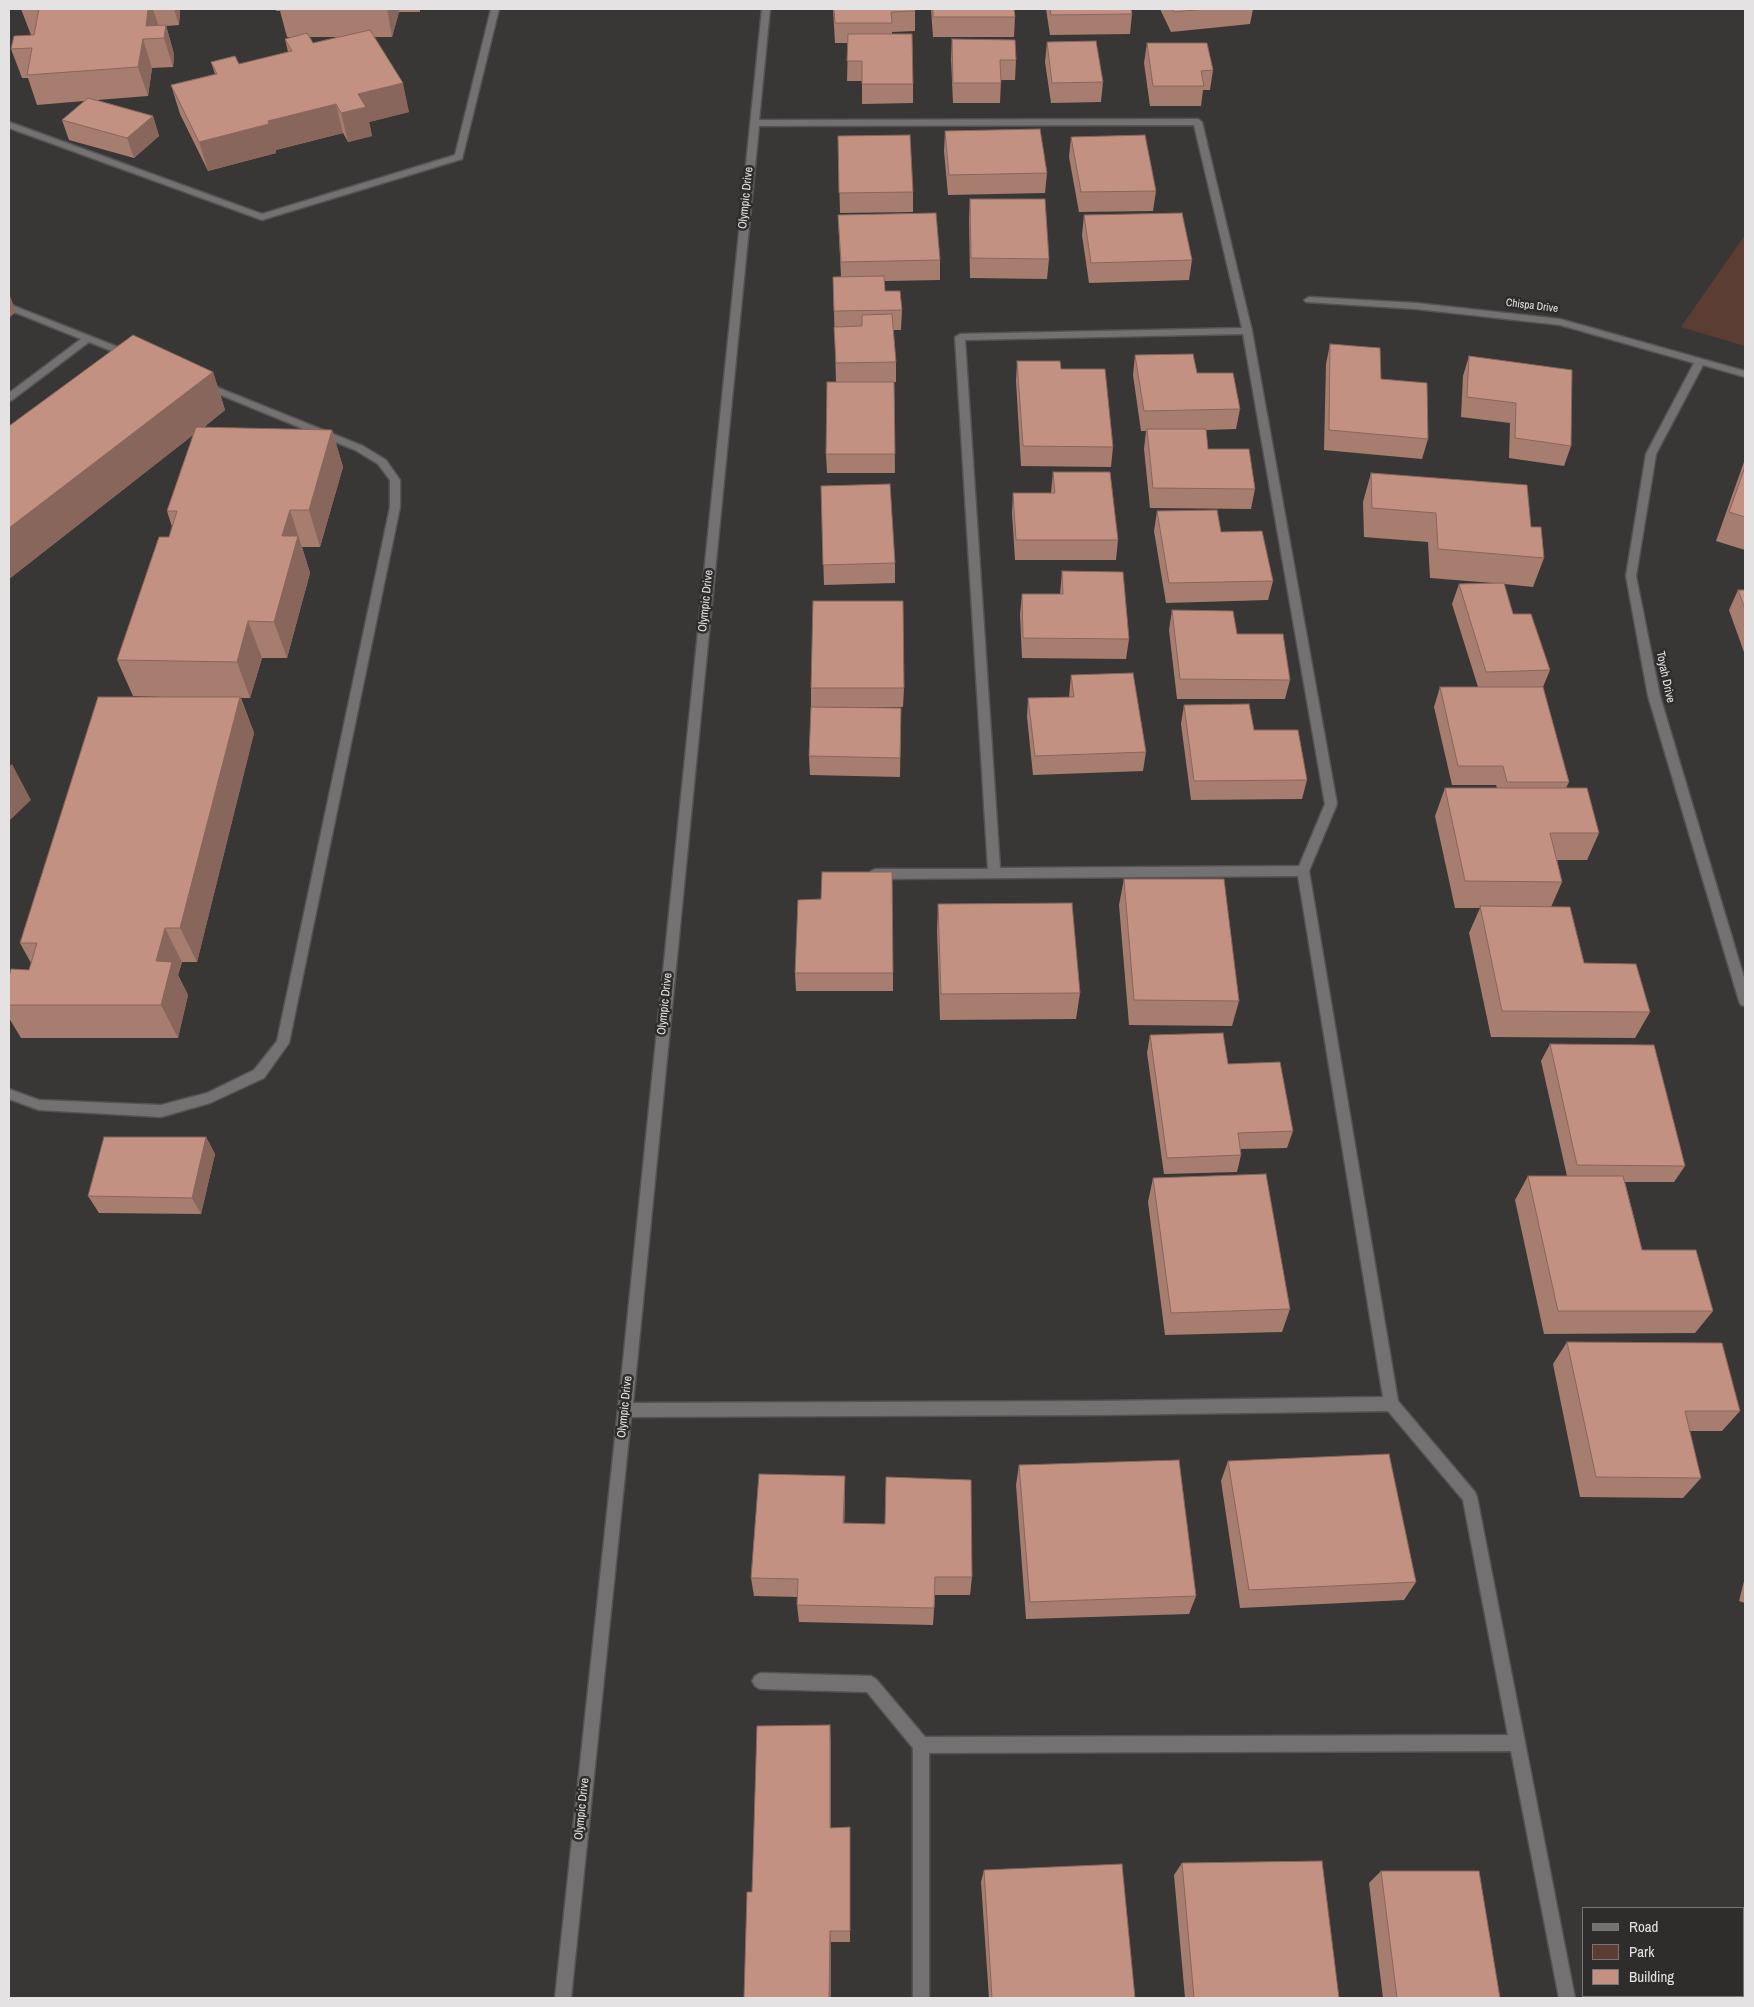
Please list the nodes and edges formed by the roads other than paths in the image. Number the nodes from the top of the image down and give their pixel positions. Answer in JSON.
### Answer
{"nodes":[{"id":1,"x":495,"y":9,"type":"edge"},
{"id":2,"x":766,"y":9,"type":"edge"},
{"id":3,"x":754,"y":122,"type":"junction"},
{"id":4,"x":9,"y":125,"type":"edge"},
{"id":5,"x":1309,"y":300,"type":"dead end"},
{"id":6,"x":9,"y":307,"type":"edge"},
{"id":7,"x":1247,"y":331,"type":"junction"},
{"id":8,"x":88,"y":338,"type":"junction"},
{"id":9,"x":142,"y":360,"type":"edge"},
{"id":10,"x":1700,"y":360,"type":"junction"},
{"id":11,"x":1745,"y":374,"type":"edge"},
{"id":12,"x":196,"y":382,"type":"edge"},
{"id":13,"x":9,"y":398,"type":"edge"},
{"id":14,"x":1303,"y":871,"type":"junction"},
{"id":15,"x":866,"y":874,"type":"edge"},
{"id":16,"x":994,"y":874,"type":"junction"},
{"id":17,"x":1745,"y":1001,"type":"edge"},
{"id":18,"x":9,"y":1094,"type":"edge"},
{"id":19,"x":1391,"y":1404,"type":"junction"},
{"id":20,"x":624,"y":1410,"type":"junction"},
{"id":21,"x":760,"y":1682,"type":"dead end"},
{"id":22,"x":1517,"y":1743,"type":"junction"},
{"id":23,"x":921,"y":1745,"type":"junction"},
{"id":24,"x":563,"y":1998,"type":"edge"},
{"id":25,"x":921,"y":1998,"type":"edge"},
{"id":26,"x":1566,"y":1998,"type":"edge"}],
"edges":[{"from":1,"to":4,"type":"street"},
{"from":2,"to":3,"type":"street","name":"Olympic Drive"},
{"from":3,"to":7,"type":"street"},
{"from":3,"to":20,"type":"street","name":"Olympic Drive"},
{"from":5,"to":10,"type":"street","name":"Chispa Drive"},
{"from":6,"to":8,"type":"street"},
{"from":7,"to":14,"type":"street"},
{"from":7,"to":16,"type":"street"},
{"from":8,"to":9,"type":"street"},
{"from":8,"to":13,"type":"street"},
{"from":10,"to":11,"type":"street","name":"Chispa Drive"},
{"from":10,"to":17,"type":"street","name":"Toyah Drive"},
{"from":12,"to":18,"type":"street"},
{"from":14,"to":16,"type":"street"},
{"from":14,"to":19,"type":"street"},
{"from":15,"to":16,"type":"street"},
{"from":19,"to":20,"type":"street"},
{"from":19,"to":22,"type":"street"},
{"from":20,"to":24,"type":"street","name":"Olympic Drive"},
{"from":21,"to":23,"type":"street"},
{"from":22,"to":23,"type":"street"},
{"from":22,"to":26,"type":"street"},
{"from":23,"to":25,"type":"street"}]}
